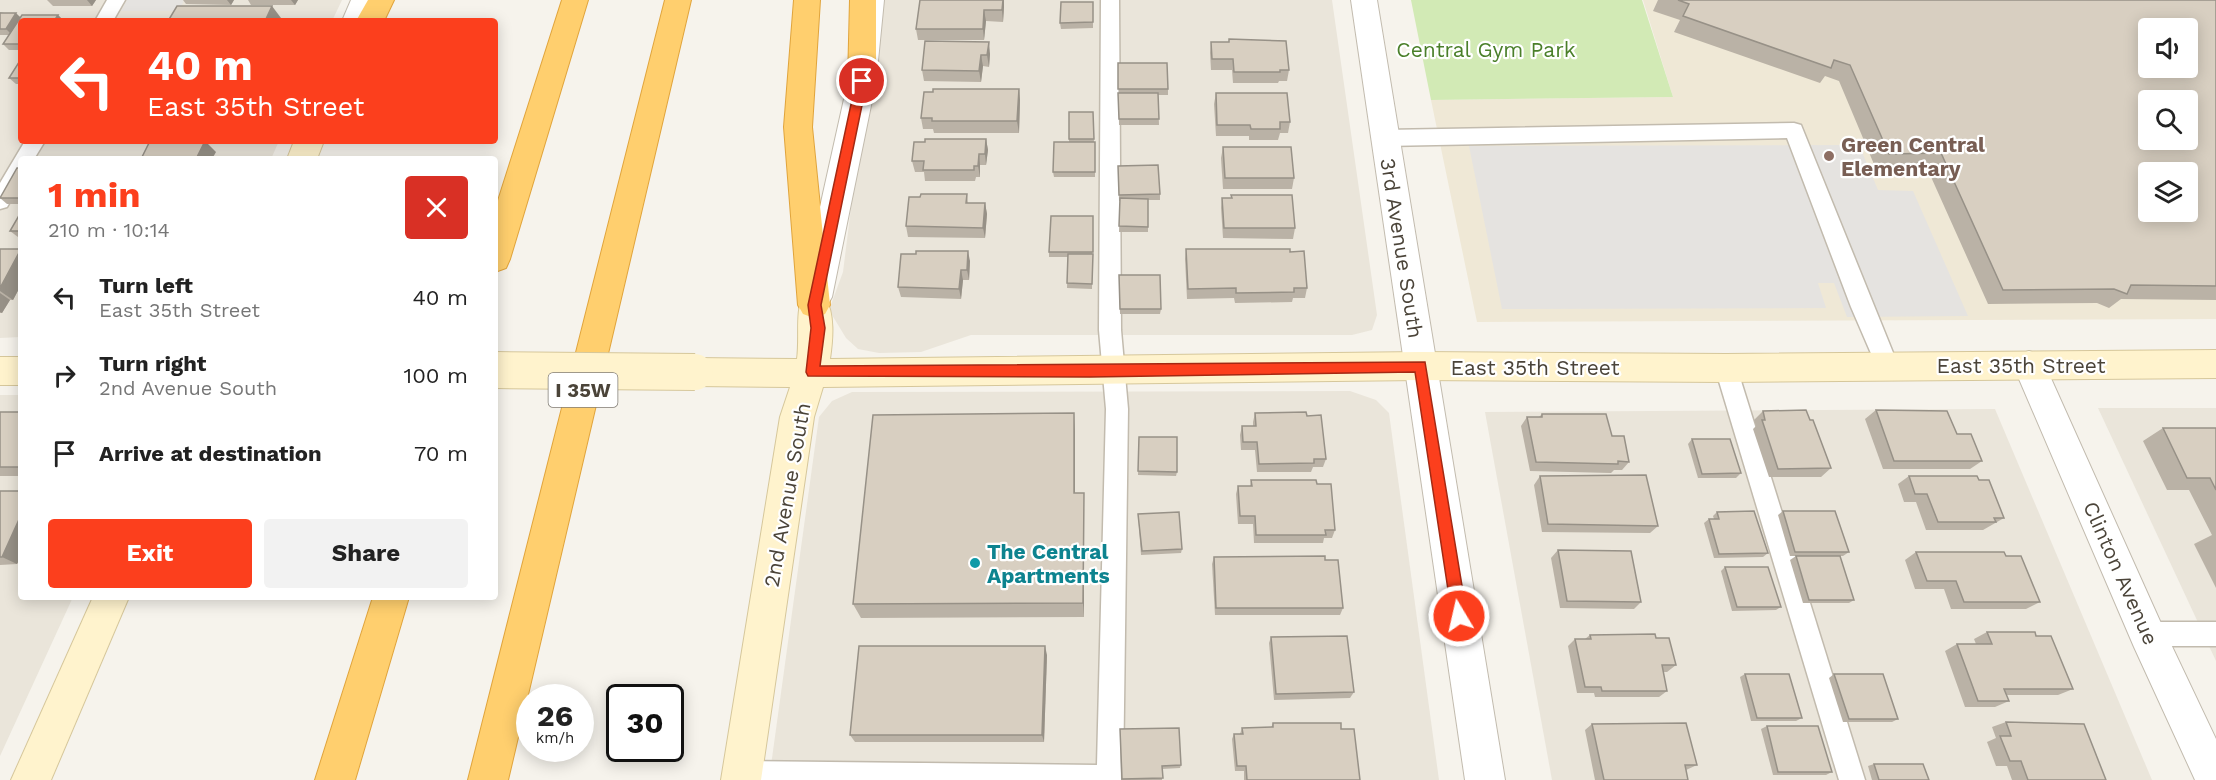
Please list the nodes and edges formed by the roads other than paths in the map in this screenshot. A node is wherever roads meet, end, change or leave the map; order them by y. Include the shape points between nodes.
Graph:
1 (116, 0) edge
2 (364, 0) edge
3 (381, 0) edge
4 (574, 0) edge
5 (678, 0) edge
6 (807, 0) edge
7 (863, 0) edge
8 (871, 0) edge
9 (1110, 0) edge
10 (1364, 0) edge
11 (106, 18) edge
12 (357, 18) edge
13 (372, 18) edge
14 (862, 81) junction
15 (1385, 138) junction
16 (18, 170) edge
17 (0, 201) edge
18 (498, 249) edge
19 (814, 305) junction
20 (2216, 364) edge
21 (1887, 365) junction
22 (2029, 365) junction
23 (1420, 366) junction
24 (1726, 368) junction
25 (498, 370) edge
26 (0, 371) edge
27 (18, 371) edge
28 (1113, 371) junction
29 (812, 372) junction
30 (110, 600) edge
31 (390, 600) edge
32 (2147, 634) junction
33 (2216, 634) edge
34 (742, 777) edge
35 (1110, 779) edge
36 (31, 780) edge
37 (335, 780) edge
38 (488, 780) edge
39 (1485, 780) edge
40 (1852, 780) edge
41 (2215, 780) edge

1 - 11 lane
2 - 12 street
3 - 13 highway
4 - 18 highway
5 - 38 highway, I 35W
6 - 19 highway via 798,127
7 - 14 highway
8 - 14 street, 2nd Avenue South
9 - 28 lane
10 - 15 street, 3rd Avenue South
14 - 19 street, 2nd Avenue South
15 - 21 lane via 1794,130
15 - 23 street, 3rd Avenue South
16 - 17 lane
19 - 29 street, 2nd Avenue South via 818,328
20 - 22 street, East 35th Street
21 - 22 street, East 35th Street
21 - 24 street, East 35th Street
22 - 32 street, Clinton Avenue
23 - 24 street, East 35th Street
23 - 28 street, East 35th Street
23 - 39 street, 3rd Avenue South
24 - 40 lane
25 - 29 street, East 35th Street, bridge
26 - 27 street
28 - 29 street, East 35th Street
28 - 35 lane via 1116,409
29 - 34 street, 2nd Avenue South via 797,417
30 - 36 street
31 - 37 highway
32 - 33 lane
32 - 41 street, Clinton Avenue
34 - 35 lane

